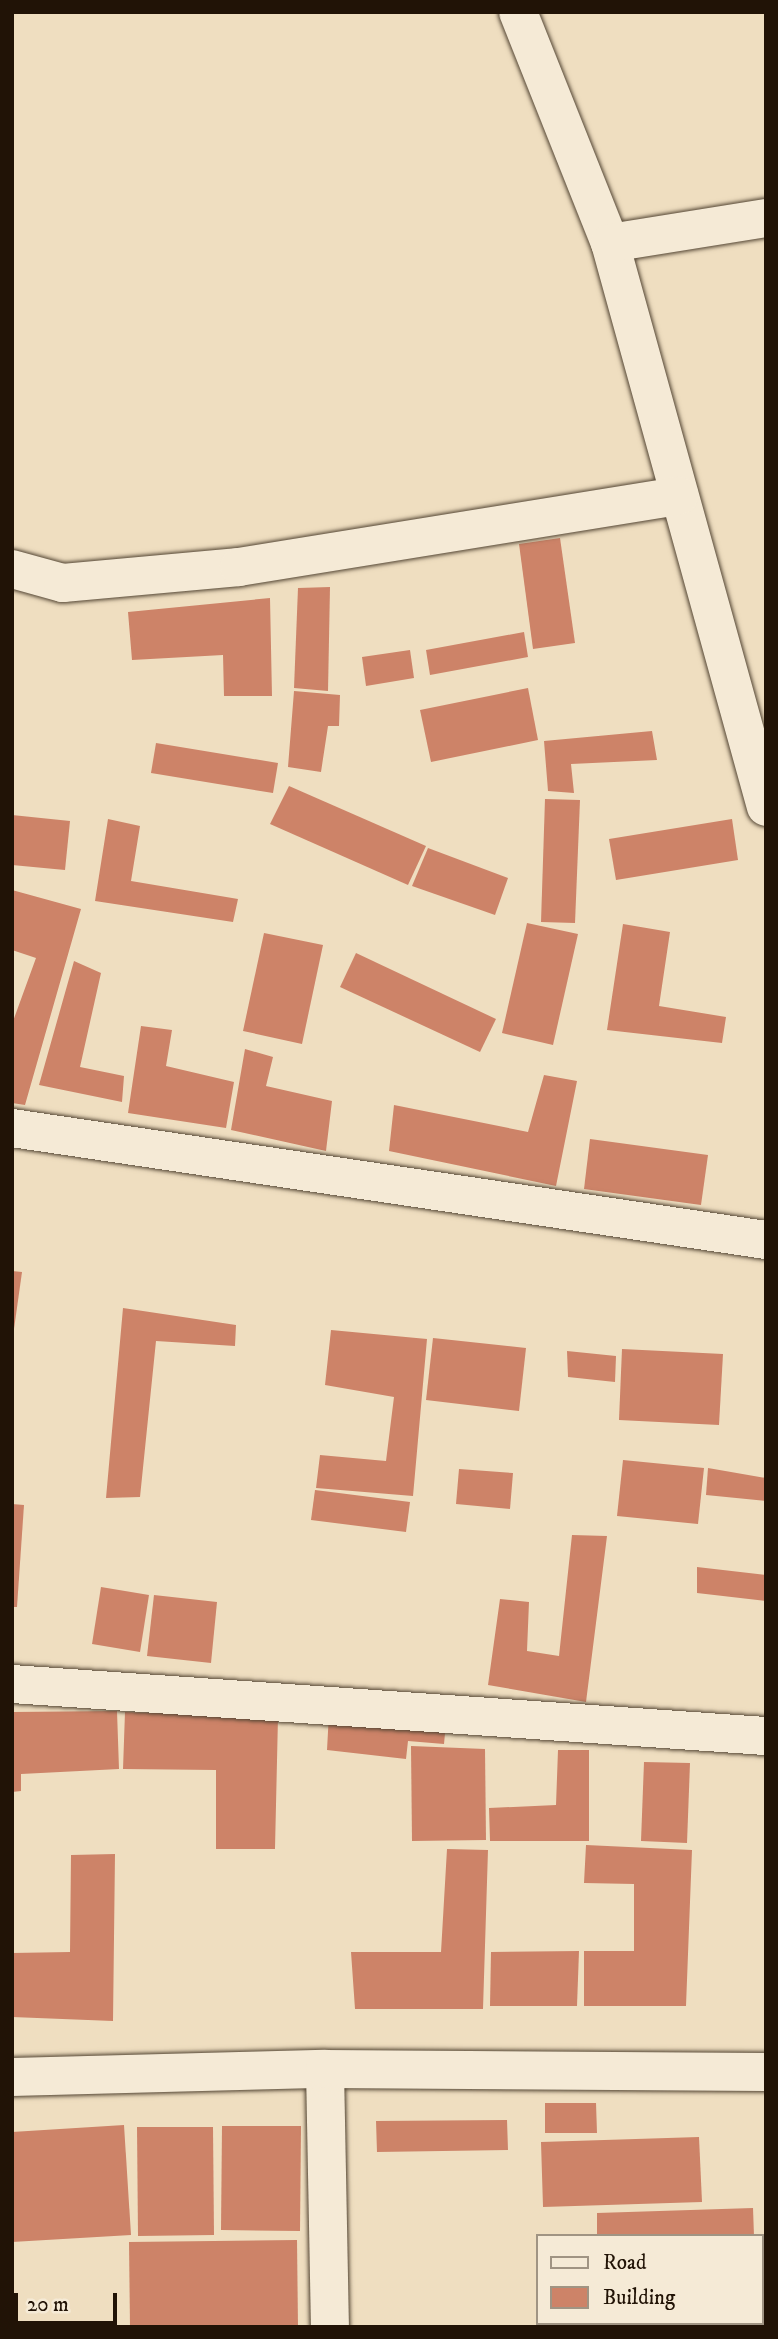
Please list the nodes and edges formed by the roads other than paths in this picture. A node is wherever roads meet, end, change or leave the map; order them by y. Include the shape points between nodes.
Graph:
1 (518, 12) edge
2 (766, 218) edge
3 (610, 243) junction
4 (680, 496) junction
5 (12, 569) edge
6 (766, 807) edge
7 (12, 1128) edge
8 (766, 1240) edge
9 (12, 1684) edge
10 (766, 1736) edge
11 (325, 2069) junction
12 (766, 2071) edge
13 (12, 2077) edge
14 (330, 2327) edge

1 - 3 street
2 - 3 street
3 - 4 street
4 - 5 street via 239,567 63,583
4 - 6 street
7 - 8 street
9 - 10 street
11 - 12 street
11 - 13 street
11 - 14 street

